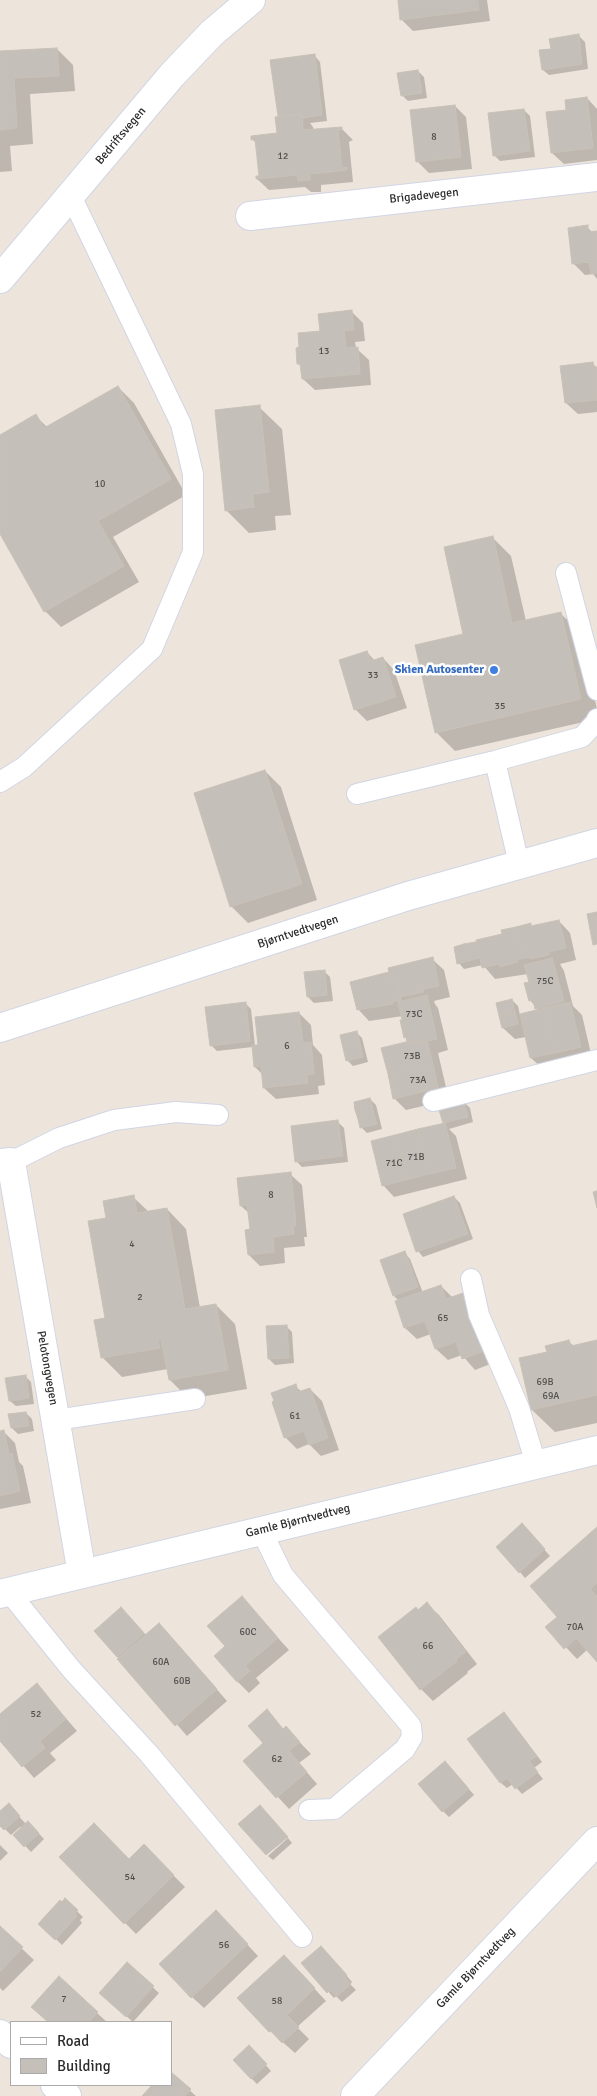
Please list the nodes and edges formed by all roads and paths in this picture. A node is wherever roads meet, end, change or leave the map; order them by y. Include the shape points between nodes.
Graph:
1 (251, 0) edge
2 (597, 177) edge
3 (72, 196) junction
4 (250, 216) dead end
5 (0, 279) edge
6 (566, 573) dead end
7 (597, 690) edge
8 (597, 719) edge
9 (495, 761) junction
10 (0, 782) edge
11 (357, 794) dead end
12 (597, 843) edge
13 (519, 864) junction
14 (0, 1028) edge
15 (597, 1060) edge
16 (433, 1101) dead end
17 (218, 1115) dead end
18 (5, 1163) edge
19 (471, 1279) dead end
20 (195, 1399) dead end
21 (56, 1420) junction
22 (597, 1450) edge
23 (536, 1464) junction
24 (261, 1530) junction
25 (82, 1574) junction
26 (4, 1593) edge
27 (310, 1810) dead end
28 (597, 1841) edge
29 (302, 1937) dead end
30 (0, 2034) edge
31 (10, 2043) edge
32 (56, 2086) edge
33 (67, 2096) edge
34 (355, 2096) edge

1 - 3 street, Bedriftsvegen via 212,33 172,75
2 - 4 street, Brigadevegen
3 - 5 street, Bedriftsvegen
3 - 10 lane via 180,424 193,474 193,552 152,649 24,767
6 - 7 lane
8 - 9 lane via 582,737
9 - 11 lane
9 - 13 lane
12 - 13 street, Bjørntvedtvegen
13 - 14 street, Bjørntvedtvegen via 408,896
15 - 16 lane
17 - 18 lane via 176,1112 114,1120 59,1138
18 - 21 street, Pelotongvegen
19 - 23 lane via 479,1314 519,1408
20 - 21 lane
21 - 25 street, Pelotongvegen
22 - 23 street, Gamle Bjørntvedtveg
23 - 24 street, Gamle Bjørntvedtveg
24 - 25 street, Gamle Bjørntvedtveg
24 - 27 lane via 282,1575 411,1726 412,1737 406,1749 334,1809
25 - 26 street, Gamle Bjørntvedtveg
26 - 29 lane via 149,1754
28 - 34 street, Gamle Bjørntvedtveg
30 - 31 street
32 - 33 street

